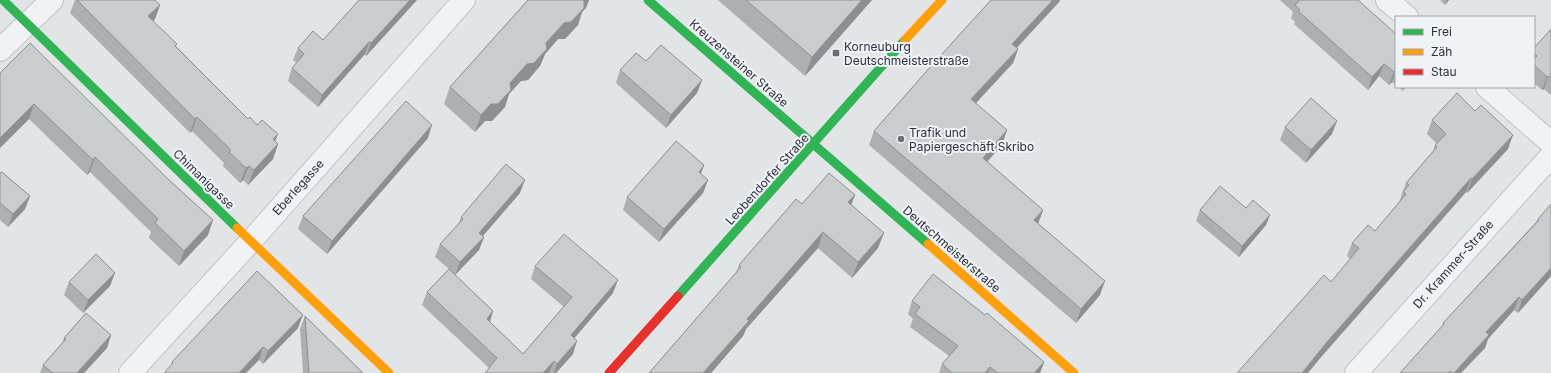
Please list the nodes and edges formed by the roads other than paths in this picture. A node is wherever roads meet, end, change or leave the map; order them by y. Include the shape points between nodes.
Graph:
1 (3, 0) edge
2 (52, 0) edge
3 (464, 0) edge
4 (648, 0) edge
5 (942, 0) edge
6 (1387, 0) edge
7 (1406, 16) edge
8 (27, 24) junction
9 (0, 50) edge
10 (1488, 88) edge
11 (1551, 143) edge
12 (814, 144) junction
13 (1551, 156) edge
14 (250, 241) junction
15 (130, 373) edge
16 (389, 373) edge
17 (609, 373) edge
18 (1074, 373) edge
19 (1356, 373) edge

1 - 8 street, Chimanigasse
2 - 8 street
3 - 14 street, Eberlegasse
4 - 12 street, Kreuzensteiner Straße
5 - 12 street, Leobendorfer Straße
6 - 7 street
8 - 9 street
8 - 14 street, Chimanigasse
10 - 11 street
12 - 17 street, Leobendorfer Straße
12 - 18 street, Deutschmeisterstraße
13 - 19 street, Dr. Krammer-Straße
14 - 15 street, Eberlegasse
14 - 16 street, Chimanigasse

